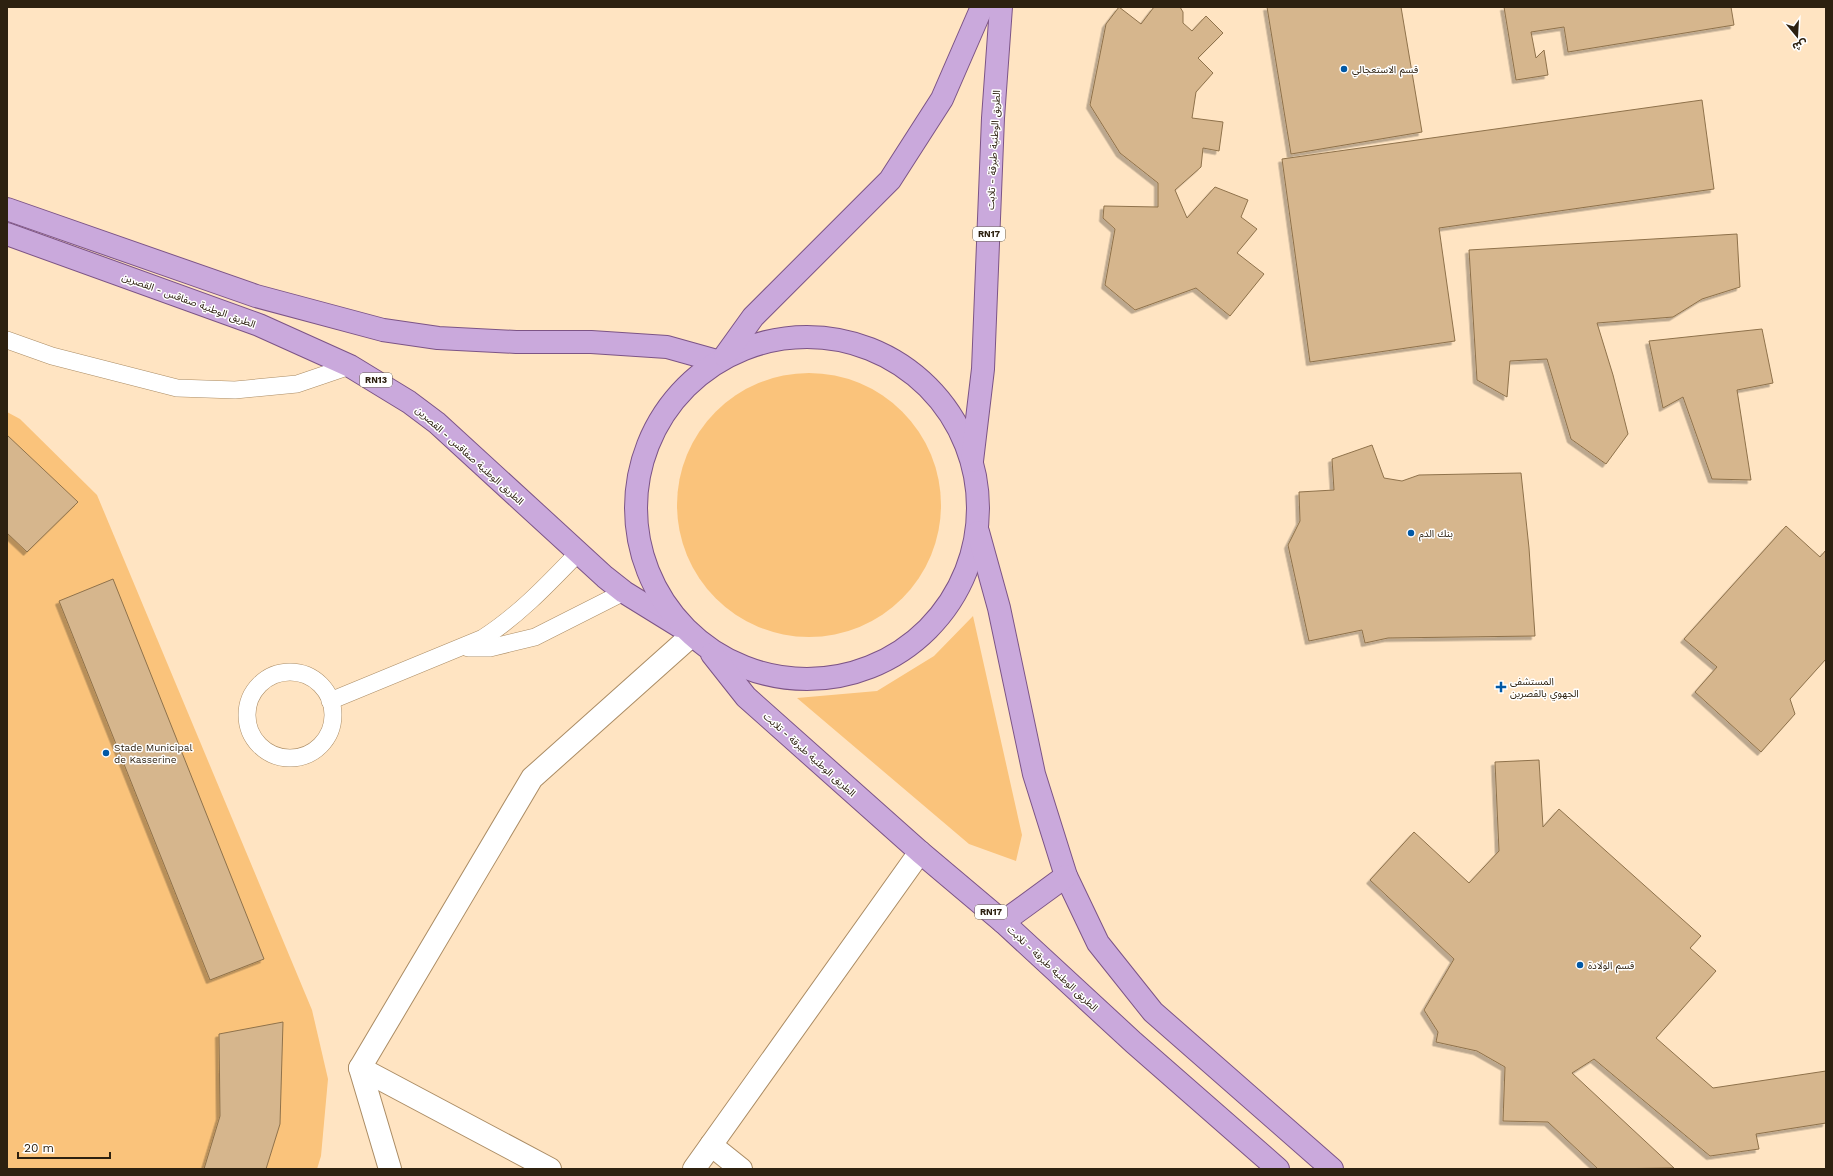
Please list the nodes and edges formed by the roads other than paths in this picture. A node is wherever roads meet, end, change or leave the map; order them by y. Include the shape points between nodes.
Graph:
1 (982, 7) edge
2 (1001, 7) edge
3 (7, 209) edge
4 (7, 234) edge
5 (7, 340) edge
6 (721, 359) junction
7 (350, 366) junction
8 (972, 460) junction
9 (978, 532) junction
10 (578, 553) junction
11 (624, 592) junction
12 (687, 633) junction
13 (462, 648) junction
14 (708, 650) junction
15 (330, 701) junction
16 (920, 852) junction
17 (1066, 876) junction
18 (1003, 922) junction
19 (360, 1068) junction
20 (711, 1145) junction
21 (390, 1169) edge
22 (550, 1169) edge
23 (694, 1169) edge
24 (741, 1169) edge
25 (1278, 1169) edge
26 (1332, 1169) edge

1 - 6 main road via 942,99 890,180 754,317
2 - 8 main road, الطريق الوطنية طبرقة - تلابت / RN17 via 993,118 983,369
3 - 6 main road via 256,296 383,330 438,338 591,342 667,347
4 - 7 main road, الطريق الوطنية صفاقس - القصرين / RN13 via 259,325
5 - 7 lane via 52,356 177,388 235,390 297,384
6 - 8 main road via 773,339 824,337 874,350 918,376 951,414
6 - 12 main road via 677,394 649,438 638,485 640,537 656,586
7 - 10 main road, الطريق الوطنية صفاقس - القصرين / RN13 via 409,402 437,424
8 - 9 main road via 979,496
9 - 14 main road via 960,587 924,633 876,665 812,679 761,674
9 - 17 main road via 999,608 1034,774
10 - 11 main road, الطريق الوطنية صفاقس - القصرين / RN13
10 - 13 lane via 522,610 483,638
11 - 12 main road, الطريق الوطنية صفاقس - القصرين / RN13
11 - 13 lane via 536,638 490,648
12 - 14 main road
12 - 19 street via 532,778
13 - 15 lane
14 - 16 main road, الطريق الوطنية طبرقة - تلابت / RN17 via 746,697
15 - 15 lane via 324,689 302,673 276,674 262,681 252,692 247,706 247,721 251,735 261,747 274,755 288,758 303,756 325,740 331,728 333,714
16 - 18 main road, الطريق الوطنية طبرقة - تلابت / RN17
16 - 20 street
17 - 18 main road
17 - 26 main road via 1098,943 1153,1012
18 - 25 main road, الطريق الوطنية طبرقة - تلابت / RN17 via 1133,1042
19 - 21 street
19 - 22 street
20 - 23 street
20 - 24 street

